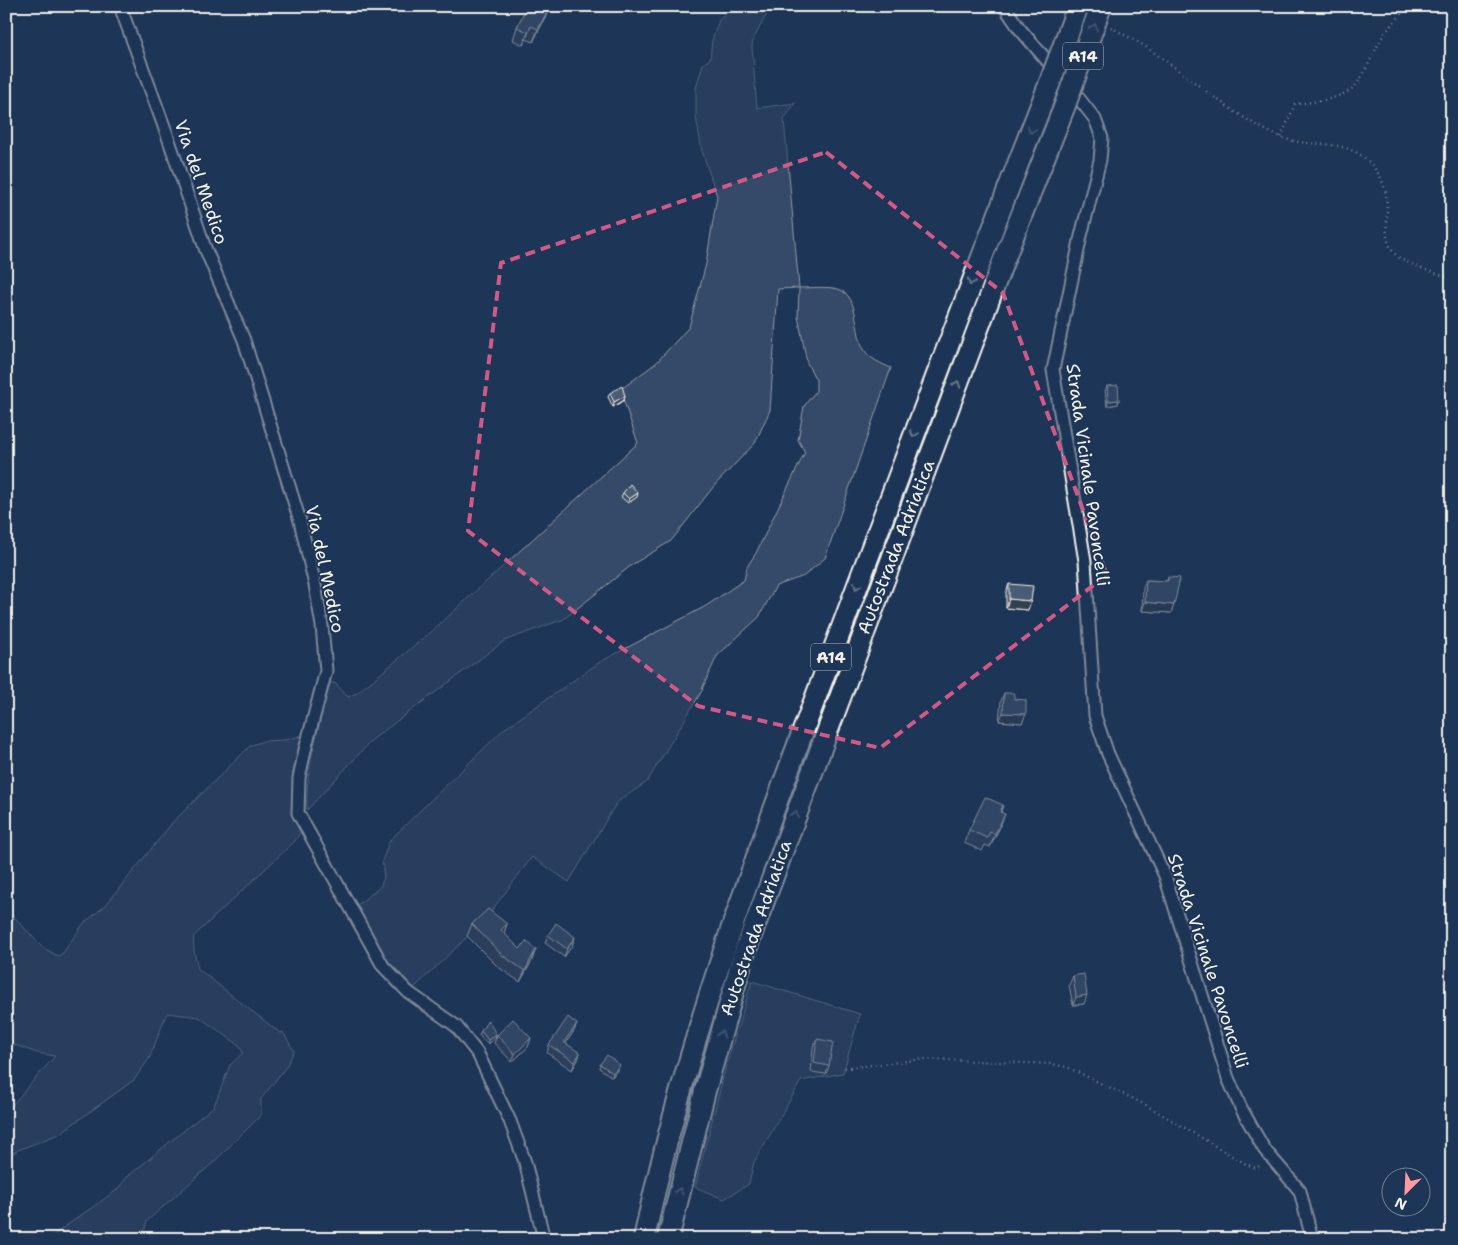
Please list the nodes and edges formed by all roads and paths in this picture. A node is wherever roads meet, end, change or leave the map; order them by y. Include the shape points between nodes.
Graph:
1 (120, 6) edge
2 (1004, 6) edge
3 (1078, 6) edge
4 (1407, 6) edge
5 (1103, 13) edge
6 (1281, 137) junction
7 (1452, 279) edge
8 (845, 1068) dead end
9 (1269, 1154) junction
10 (544, 1239) edge
11 (644, 1239) edge
12 (668, 1239) edge
13 (1312, 1239) edge

1 - 10 street, Via del Medico via 205,248 244,340 300,521 315,585 326,671 303,759 298,813 383,966 408,992 456,1026 478,1054 510,1121 525,1162
2 - 9 street, Strada Vicinale Pavoncelli via 1091,114 1102,138 1100,160 1053,370 1086,561 1095,716 1108,754 1165,876 1222,1064 1249,1125
3 -> 11 highway, Autostrada Adriatica / A14, bridge via 979,260 774,808 684,1081
4 - 6 path via 1400,19 1384,34 1355,86 1343,94 1295,104
5 - 6 path via 1111,26 1151,50 1244,116
12 -> 5 highway, Autostrada Adriatica / A14, bridge via 704,1090 743,957 1003,262
6 - 7 path via 1298,142 1338,145 1362,156 1376,171 1388,194 1387,236 1394,253
8 - 9 path via 925,1059 1067,1067 1144,1104 1256,1168
9 - 13 street, Strada Vicinale Pavoncelli via 1300,1191

